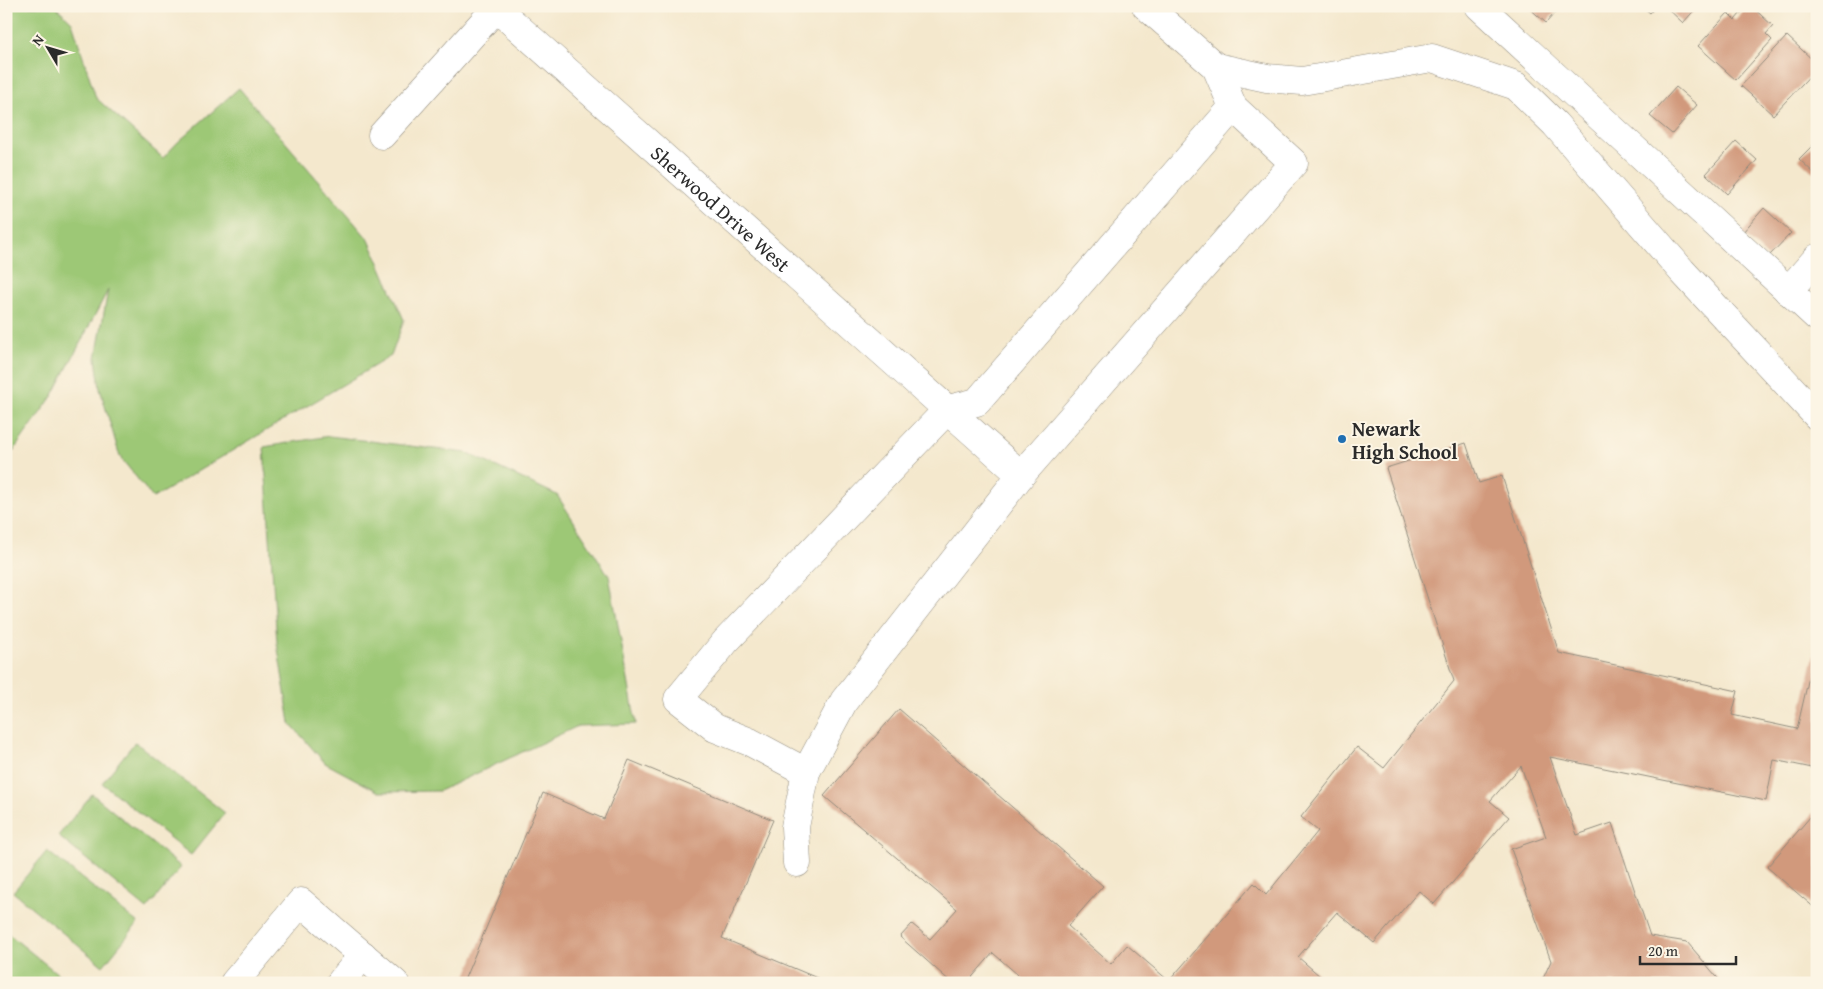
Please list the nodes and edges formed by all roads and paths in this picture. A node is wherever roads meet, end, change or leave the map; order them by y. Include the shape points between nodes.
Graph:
1 (1146, 6) edge
2 (1479, 6) edge
3 (496, 7) edge
4 (1216, 67) junction
5 (1233, 107) junction
6 (382, 134) dead end
7 (1817, 258) edge
8 (1788, 291) junction
9 (1817, 317) edge
10 (948, 409) junction
11 (1817, 416) edge
12 (1021, 476) junction
13 (806, 772) junction
14 (797, 862) dead end
15 (363, 955) junction
16 (234, 983) edge
17 (340, 983) edge
18 (395, 983) edge

1 - 4 street
2 - 8 street
3 - 6 street
3 - 10 street, Sherwood Drive West
4 - 5 street
4 - 11 street via 1267,78 1302,81 1432,58 1516,86 1555,124 1682,270
5 - 10 street via 977,402
5 - 12 street via 1294,162
7 - 8 street
8 - 9 street
10 - 12 street, Sherwood Drive West
10 - 13 street via 726,641 678,699 715,728 750,742
12 - 13 street via 844,701
13 - 14 street via 795,828
15 - 16 street via 301,902
15 - 17 street
15 - 18 street

